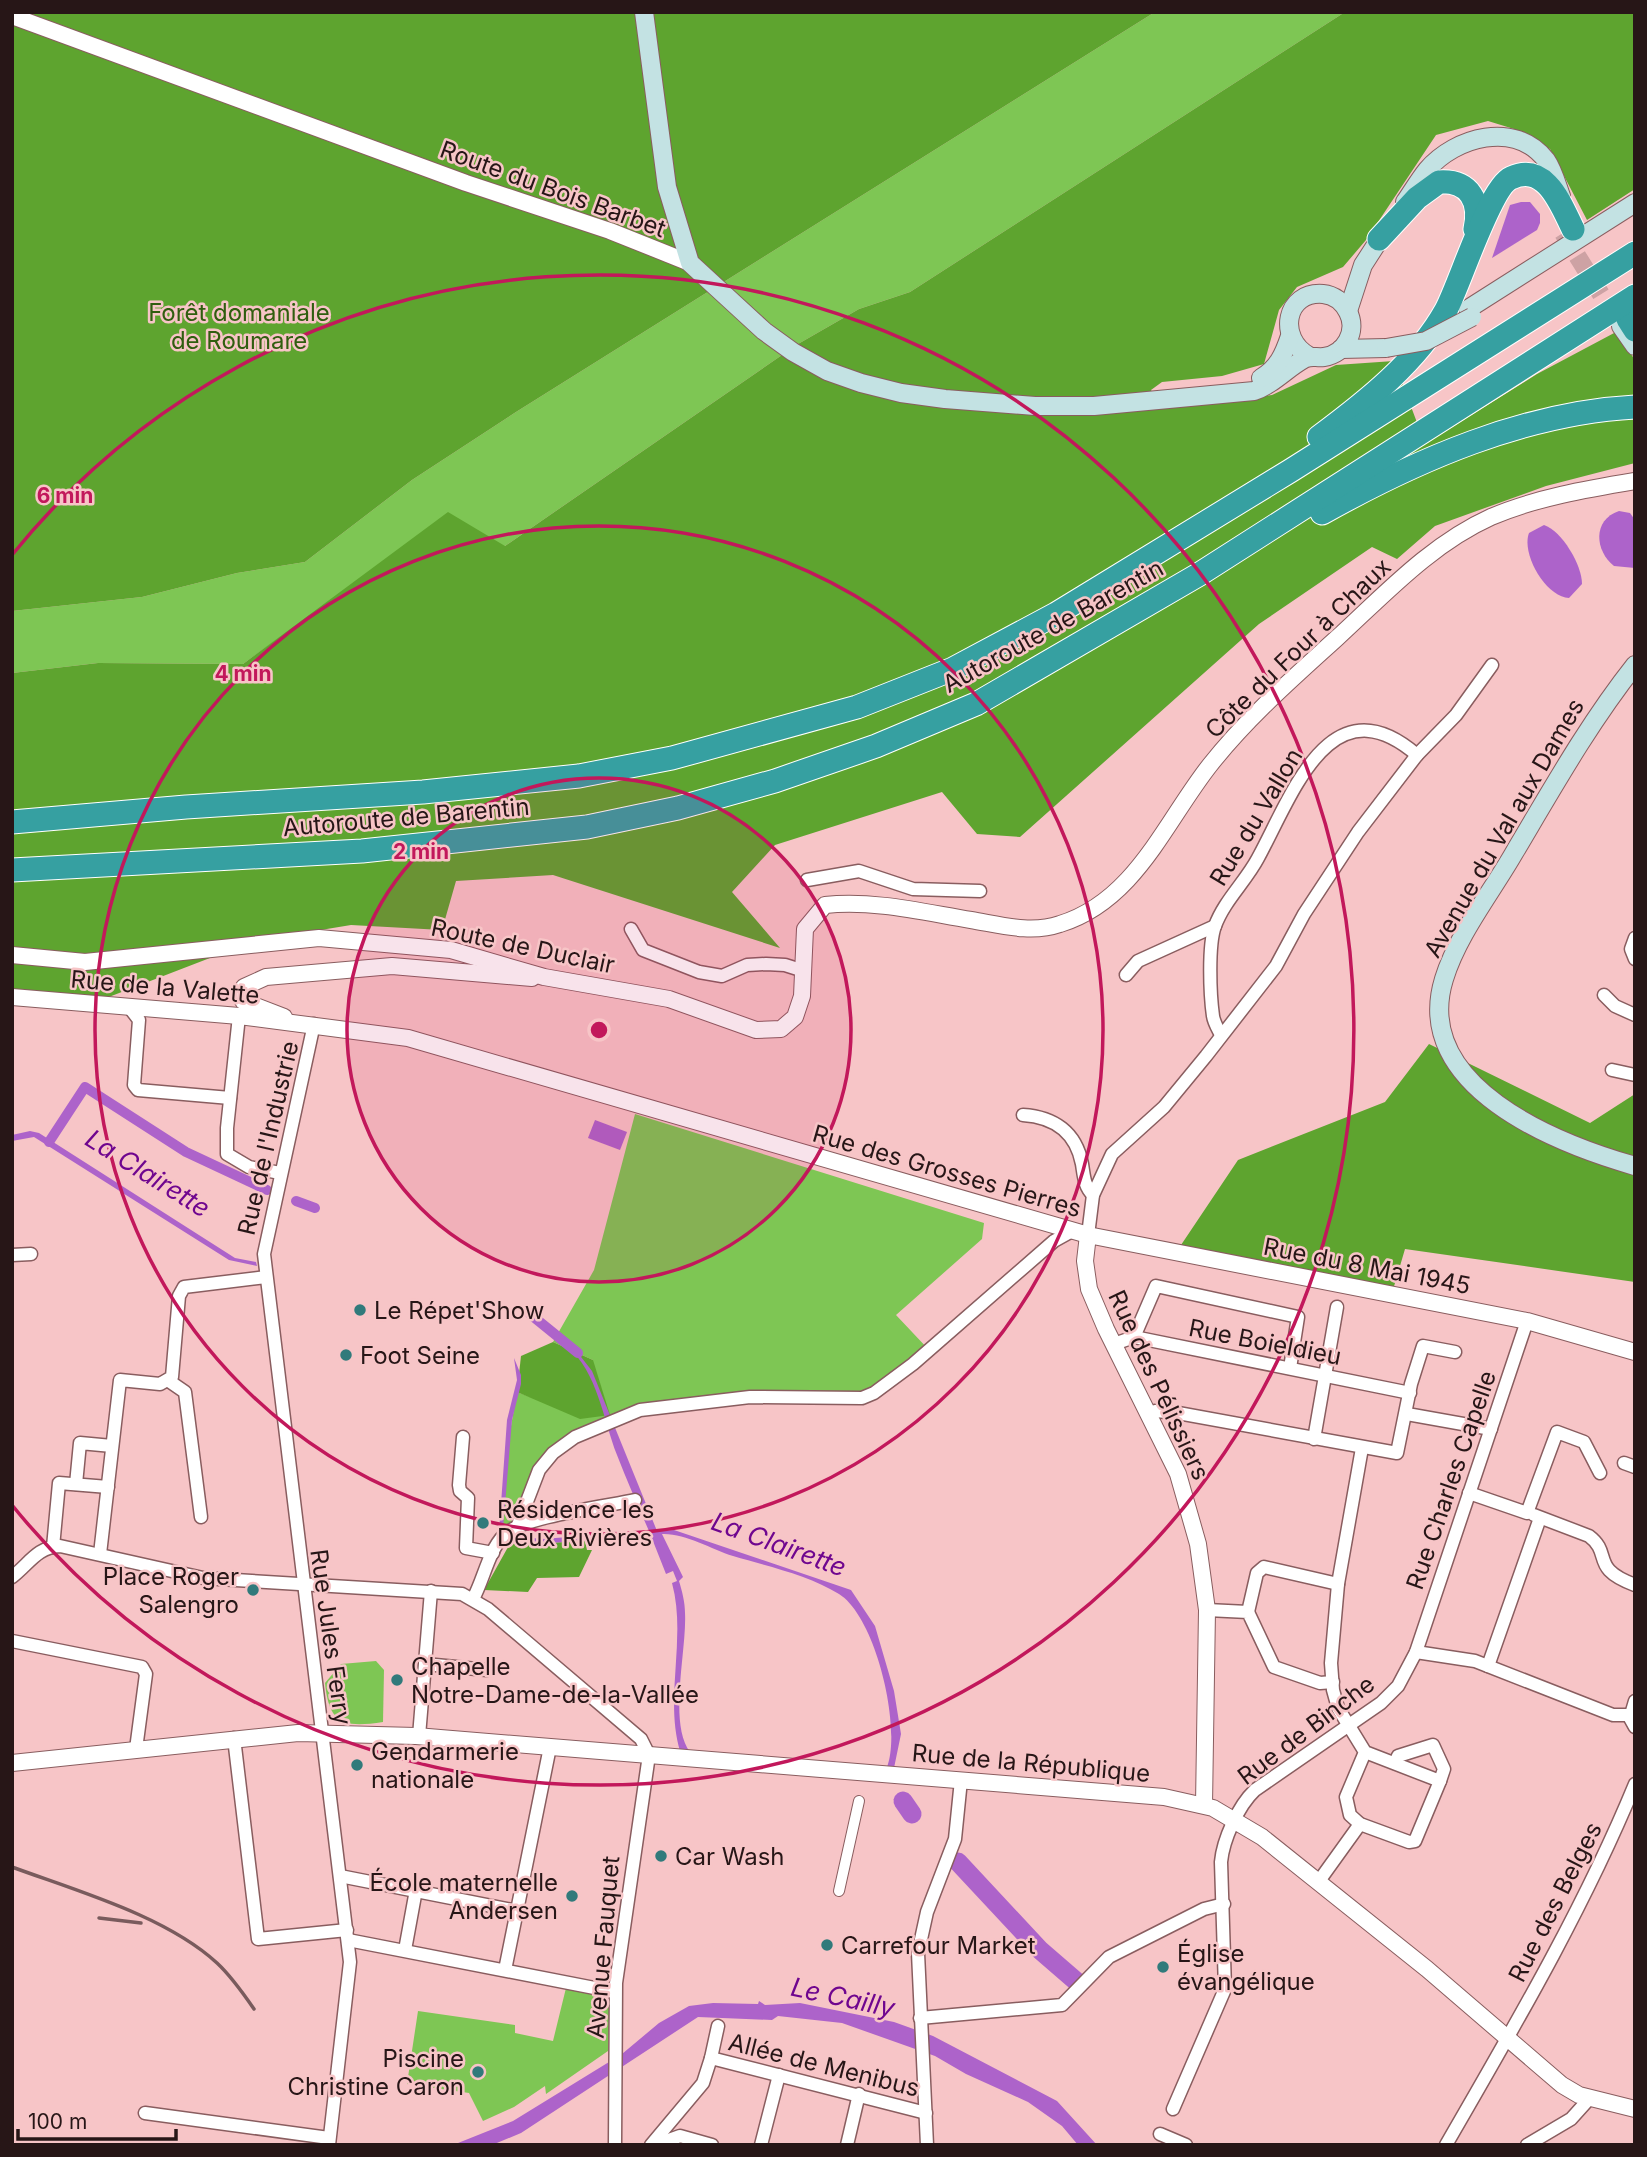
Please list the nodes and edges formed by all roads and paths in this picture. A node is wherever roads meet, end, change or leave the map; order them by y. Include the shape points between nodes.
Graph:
1 (644, 12) edge
2 (12, 16) edge
3 (1474, 139) junction
4 (1542, 179) junction
5 (1635, 203) edge
6 (1635, 213) edge
7 (1567, 230) joint
8 (1379, 239) junction
9 (1635, 253) edge
10 (1469, 259) junction
11 (690, 263) junction
12 (1363, 265) junction
13 (1325, 294) junction
14 (1635, 296) edge
15 (1470, 313) junction
16 (1350, 318) junction
17 (1630, 325) tunnel mouth
18 (1290, 336) junction
19 (1385, 344) junction
20 (1635, 346) edge
21 (1341, 349) junction
22 (1309, 356) junction
23 (1228, 392) junction
24 (1628, 405) edge
25 (1635, 481) edge
26 (1255, 493) junction
27 (1198, 575) junction
28 (1492, 665) dead end
29 (1635, 665) edge
30 (1417, 755) junction
31 (12, 822) edge
32 (12, 870) edge
33 (807, 880) dead end
34 (913, 889) junction
35 (980, 891) dead end
36 (908, 909) junction
37 (1215, 926) junction
38 (631, 929) dead end
39 (1635, 938) edge
40 (12, 955) edge
41 (1635, 959) edge
42 (804, 969) junction
43 (1126, 975) dead end
44 (544, 976) junction
45 (1604, 995) dead end
46 (12, 998) edge
47 (129, 1007) junction
48 (1635, 1015) edge
49 (239, 1016) junction
50 (292, 1021) junction
51 (314, 1024) junction
52 (1221, 1035) junction
53 (1612, 1070) dead end
54 (1635, 1075) edge
55 (230, 1098) junction
56 (1023, 1115) dead end
57 (1635, 1166) edge
58 (280, 1173) junction
59 (1093, 1195) junction
60 (1072, 1231) junction
61 (1088, 1235) junction
62 (31, 1254) dead end
63 (12, 1255) edge
64 (265, 1261) joint
65 (266, 1277) junction
66 (1337, 1307) dead end
67 (1527, 1321) junction
68 (1134, 1337) junction
69 (1114, 1344) junction
70 (1455, 1352) dead end
71 (1635, 1352) edge
72 (1290, 1368) junction
73 (1325, 1374) junction
74 (169, 1381) junction
75 (1410, 1393) junction
76 (1149, 1414) junction
77 (1407, 1414) junction
78 (1491, 1429) junction
79 (463, 1437) dead end
80 (1314, 1439) junction
81 (112, 1446) junction
82 (1362, 1448) junction
83 (1600, 1473) dead end
84 (76, 1484) junction
85 (108, 1487) junction
86 (1469, 1493) junction
87 (635, 1500) dead end
88 (1527, 1513) junction
89 (201, 1517) dead end
90 (1540, 1518) junction
91 (519, 1525) junction
92 (53, 1546) junction
93 (493, 1553) junction
94 (100, 1554) junction
95 (12, 1577) edge
96 (1338, 1584) junction
97 (303, 1586) junction
98 (1635, 1586) edge
99 (431, 1591) junction
100 (473, 1599) junction
101 (1207, 1610) junction
102 (1248, 1612) junction
103 (12, 1641) edge
104 (1416, 1653) junction
105 (425, 1664) junction
106 (1488, 1666) junction
107 (487, 1670) dead end
108 (1333, 1682) junction
109 (1635, 1701) edge
110 (1632, 1721) edge
111 (1349, 1725) junction
112 (323, 1731) junction
113 (419, 1736) junction
114 (234, 1738) junction
115 (550, 1747) junction
116 (136, 1749) junction
117 (1365, 1752) junction
118 (649, 1755) junction
119 (12, 1763) edge
120 (1395, 1763) junction
121 (961, 1780) junction
122 (1440, 1781) junction
123 (1635, 1784) edge
124 (859, 1801) dead end
125 (1208, 1806) junction
126 (1237, 1819) junction
127 (1360, 1824) junction
128 (340, 1877) junction
129 (1319, 1881) junction
130 (416, 1891) junction
131 (839, 1891) dead end
132 (1224, 1904) junction
133 (517, 1911) junction
134 (347, 1935) junction
135 (405, 1950) junction
136 (505, 1970) junction
137 (615, 1992) junction
138 (920, 2024) junction
139 (718, 2026) dead end
140 (1508, 2036) junction
141 (710, 2058) junction
142 (779, 2075) junction
143 (859, 2094) junction
144 (1590, 2099) junction
145 (1173, 2109) dead end
146 (1635, 2109) edge
147 (145, 2113) dead end
148 (926, 2113) junction
149 (1160, 2134) dead end
150 (329, 2141) edge
151 (615, 2145) edge
152 (653, 2145) edge
153 (712, 2145) edge
154 (761, 2145) edge
155 (847, 2145) edge
156 (927, 2145) edge
157 (1186, 2145) edge
158 (1446, 2145) edge
159 (1527, 2145) edge

1 - 11 main road via 667,187
2 - 11 street, Route du Bois Barbet
3 - 4 main road via 1516,151
3 - 7 main road via 1503,137 1535,149 1547,161
3 - 8 main road via 1427,170
4 - 7 highway via 1550,185
4 - 10 highway via 1521,176 1504,183
5 - 15 main road
6 - 15 main road
8 - 10 highway via 1431,187 1450,181 1462,184 1477,203
8 - 12 main road
9 - 26 highway, Autoroute de Barentin
10 - 26 highway via 1446,309 1406,362
11 - 23 main road via 793,352 827,371 887,390 1035,406 1094,406
12 - 13 main road
12 - 16 main road
13 - 16 main road via 1334,297
13 - 18 main road via 1314,294 1295,305 1290,314
14 - 27 highway, Autoroute de Barentin
15 - 19 main road
16 - 19 main road via 1373,340
16 - 21 main road
17 - 20 main road
18 - 22 main road
18 - 23 main road via 1276,367
19 - 21 main road
21 - 22 main road via 1326,357
22 - 23 main road via 1269,386
24 - 27 highway via 1542,422 1428,460
25 - 36 street, Côte du Four à Chaux via 1491,517 1423,559 1245,724 1210,765 1139,866 1112,895 1082,916 1058,925 1023,929
26 - 31 highway, Autoroute de Barentin via 1056,614 953,669 857,707 767,734 579,776
27 - 32 highway, Autoroute de Barentin via 976,704 876,746 678,808 587,827 362,851
28 - 30 street, Rue des Grosses Pierres via 1457,715
29 - 57 main road, Avenue du Val aux Dames via 1576,749 1464,937 1444,981 1440,1009 1448,1050 1484,1093 1563,1142
30 - 37 street, Rue du Vallon via 1396,737 1371,730 1350,732 1329,742 1311,762 1249,876
30 - 52 street, Rue des Grosses Pierres via 1358,832 1276,966
33 - 34 street via 859,871
34 - 35 street
34 - 36 street
36 - 42 street, Côte du Four à Chaux via 858,902 825,905 806,929
37 - 43 street via 1138,961
37 - 52 street, Rue du Vallon via 1213,1018
38 - 42 street via 643,950 699,972 722,976 747,965 766,964
39 - 41 street via 1631,948
40 - 44 street, Route de Duclair via 85,962 319,939 451,950
42 - 44 street, Route de Duclair via 795,1017 781,1029 756,1030 670,999
44 - 50 street via 522,980 392,966 266,977 240,993 243,1001
45 - 48 street
46 - 47 street, Rue de la Valette
47 - 49 street, Rue de la Valette
47 - 55 street via 139,1020 134,1085 138,1090
49 - 50 street, Rue de la Valette
49 - 55 street
50 - 51 street, Rue de la Valette
51 - 58 street, Rue de l'Industrie
51 - 60 street, Rue des Grosses Pierres via 408,1038 478,1056
52 - 59 street, Rue des Grosses Pierres via 1164,1107 1112,1154
53 - 54 street
55 - 58 street via 227,1154 248,1167
56 - 59 street via 1046,1117 1068,1132
58 - 64 street, Rue de l'Industrie via 264,1243
59 - 61 street, Rue des Grosses Pierres
60 - 61 street, Rue des Grosses Pierres
60 - 91 street via 1054,1241 913,1364 862,1398 750,1397 640,1410 575,1437 539,1469
61 - 67 street, Rue du 8 Mai 1945
61 - 69 street, Rue des Pélissiers via 1089,1289
62 - 63 street
64 - 65 street, Rue Jules Ferry
65 - 74 street via 181,1290 174,1370
65 - 97 street, Rue Jules Ferry
66 - 73 street
67 - 71 street, Rue du 8 Mai 1945
67 - 78 street, Rue Charles Capelle
68 - 69 street
68 - 72 street, Rue Boieldieu
68 - 72 street via 1156,1286 1298,1317
69 - 76 street, Rue des Pélissiers
70 - 75 street via 1423,1346
72 - 73 street, Rue Boieldieu
73 - 75 street, Rue Boieldieu
73 - 80 street
74 - 81 street via 120,1380
74 - 89 street via 185,1392
75 - 77 street
76 - 80 street via 1178,1413
76 - 101 street, Rue des Pélissiers via 1185,1494
77 - 78 street
77 - 82 street via 1397,1453
78 - 86 street, Rue Charles Capelle
79 - 93 street via 459,1485 468,1498 466,1548
80 - 82 street
81 - 84 street via 80,1443
81 - 85 street
82 - 96 street
83 - 88 street via 1584,1442 1557,1432
84 - 85 street
84 - 92 street via 59,1483
85 - 94 street
86 - 88 street
86 - 104 street, Rue Charles Capelle
87 - 91 street
88 - 90 street
90 - 98 street via 1589,1536 1606,1570
90 - 106 street
91 - 93 street via 503,1535
92 - 94 street
92 - 95 street via 38,1552
93 - 100 street
94 - 97 street via 203,1578
96 - 102 street via 1264,1567 1257,1573
96 - 108 street
97 - 99 street
97 - 112 street, Rue Jules Ferry
99 - 100 street
99 - 105 street
100 - 118 street via 641,1739
101 - 102 street
101 - 125 street, Rue des Pélissiers
102 - 108 street via 1274,1667 1320,1683
103 - 116 street via 142,1667 146,1674
104 - 106 street
104 - 111 street, Rue de Binche via 1398,1686
105 - 107 street
105 - 113 street
106 - 110 street
108 - 111 street via 1338,1708
109 - 110 street
111 - 117 street
111 - 126 street, Rue de Binche via 1258,1787
112 - 113 street, Rue de la République
112 - 114 street, Rue de la République
112 - 128 street, Rue Jules Ferry
113 - 115 street, Rue de la République
114 - 116 street, Rue de la République
114 - 134 street via 258,1939
115 - 118 street, Rue de la République
115 - 133 street
116 - 119 street, Rue de la République
117 - 120 street
117 - 127 street via 1346,1797 1350,1815
118 - 121 street, Rue de la République
118 - 137 street, Avenue Fauquet
120 - 122 street
120 - 122 street via 1398,1756 1433,1745 1444,1769
121 - 125 street, Rue de la République via 1124,1792
121 - 138 street via 955,1839 920,1944
122 - 127 street via 1415,1841
123 - 140 street, Rue des Belges via 1593,1881
124 - 131 street
125 - 126 street, Rue de la République
126 - 129 street, Rue de la République
126 - 132 street, Rue de Binche via 1222,1853
127 - 129 street
128 - 130 street
128 - 134 street, Rue Jules Ferry
129 - 140 street, Rue de la République
130 - 133 street
130 - 135 street
132 - 138 street via 1204,1909 1109,1958 1062,2005
132 - 145 street, Rue de Binche via 1225,1989
133 - 136 street
134 - 135 street
134 - 150 street, Rue Jules Ferry via 348,1986
135 - 136 street
136 - 137 street
137 - 151 street, Avenue Fauquet
138 - 148 street
139 - 141 street, Allée de Menibus
140 - 144 street, Rue de la République via 1562,2085
140 - 158 street, Rue des Belges
141 - 142 street, Allée de Menibus
141 - 152 street, Allée de Menibus via 703,2083
142 - 143 street, Allée de Menibus
142 - 154 street
143 - 148 street, Allée de Menibus
143 - 155 street
144 - 146 street, Rue de la République
144 - 159 street via 1571,2119
147 - 150 street
148 - 156 street
149 - 157 street
152 - 153 street via 680,2136

